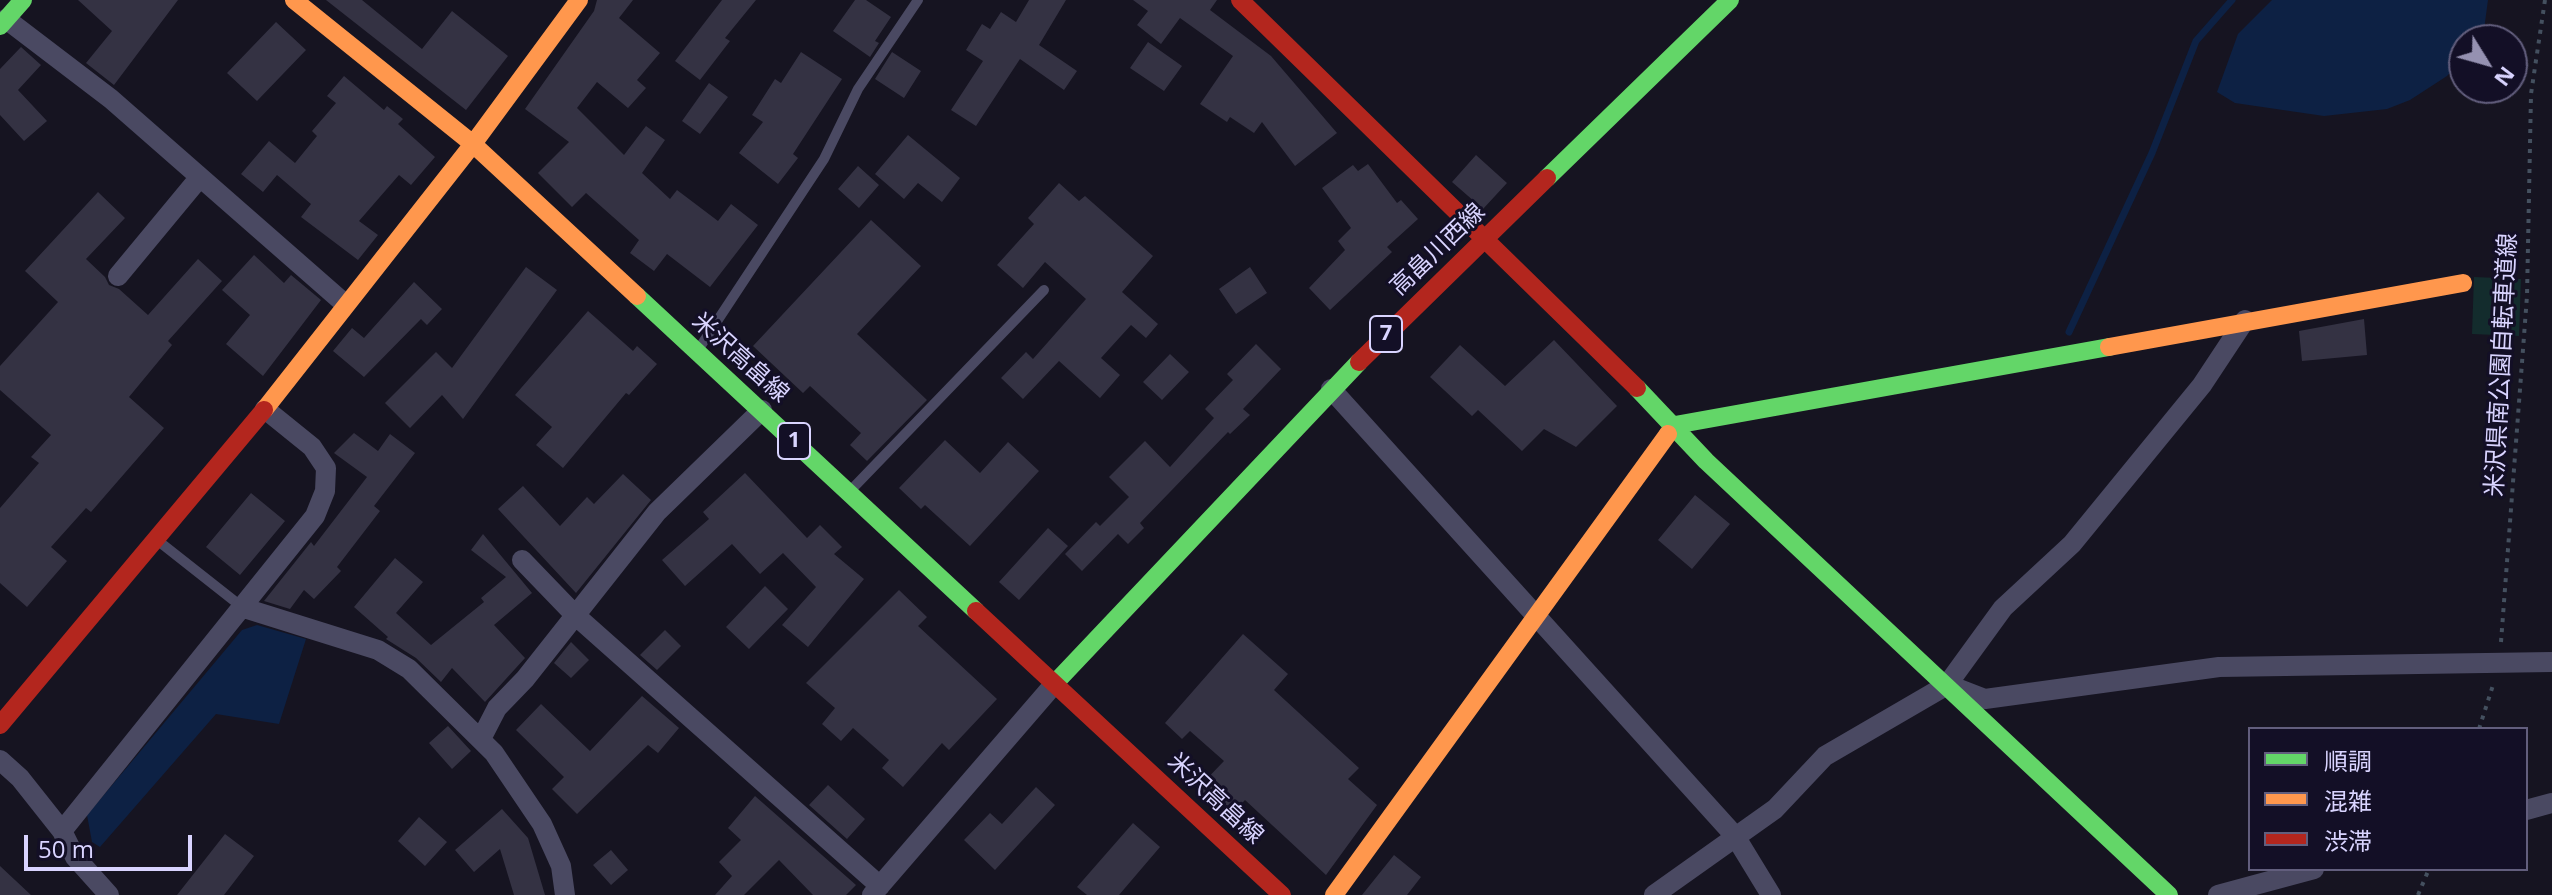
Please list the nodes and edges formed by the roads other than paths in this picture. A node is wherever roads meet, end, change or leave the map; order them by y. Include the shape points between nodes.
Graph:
1 (23, 0) edge
2 (294, 0) edge
3 (579, 0) edge
4 (918, 0) edge
5 (1240, 0) edge
6 (1730, 0) edge
7 (3, 22) edge
8 (473, 144) junction
9 (200, 177) junction
10 (1482, 239) junction
11 (118, 276) dead end
12 (2463, 283) dead end
13 (1044, 290) dead end
14 (345, 304) junction
15 (2245, 320) junction
16 (697, 352) junction
17 (1331, 389) junction
18 (265, 409) junction
19 (762, 410) junction
20 (1675, 425) junction
21 (847, 494) junction
22 (157, 540) junction
23 (522, 560) dead end
24 (244, 608) junction
25 (575, 615) junction
26 (1535, 616) junction
27 (2552, 662) edge
28 (1056, 682) junction
29 (1947, 685) junction
30 (0, 725) edge
31 (481, 739) junction
32 (0, 760) edge
33 (2552, 803) edge
34 (2528, 809) edge
35 (62, 831) junction
36 (1735, 836) junction
37 (2307, 871) edge
38 (876, 890) edge
39 (109, 895) edge
40 (565, 895) edge
41 (1282, 895) edge
42 (1334, 895) edge
43 (1654, 895) edge
44 (1771, 895) edge
45 (2169, 895) edge
46 (2218, 895) edge

1 - 7 main road
2 - 8 main road, 米沢高畠線 / 1
3 - 8 main road
4 - 16 lane via 858,89 824,159
5 - 10 main road
6 - 10 main road, 高畠川西線 / 7
7 - 9 street via 111,99
8 - 14 main road
8 - 16 main road, 米沢高畠線 / 1
9 - 11 street
9 - 14 street
10 - 17 main road, 高畠川西線 / 7
10 - 20 main road
12 - 15 main road
13 - 21 lane
14 - 18 main road
15 - 20 main road
15 - 29 street via 2202,385 2072,544 2003,608
16 - 19 main road, 米沢高畠線 / 1
17 - 26 street
17 - 28 main road, 高畠川西線 / 7
18 - 22 main road
18 - 24 street via 312,447 326,468 325,491 315,516
19 - 21 main road, 米沢高畠線 / 1
19 - 25 street via 657,512
20 - 26 main road
20 - 29 main road via 1706,461
21 - 28 main road, 米沢高畠線 / 1
22 - 24 lane
22 - 30 main road
23 - 25 street
24 - 31 street via 378,650 409,669
24 - 35 street
25 - 31 street via 497,708
25 - 38 street
26 - 36 street
26 - 42 main road
27 - 29 street via 2219,667 1985,699
28 - 38 street
28 - 41 main road, 米沢高畠線 / 1
29 - 36 street via 1825,756 1775,809
29 - 45 main road
31 - 40 street via 542,824 561,866
32 - 35 street
33 - 34 street
35 - 39 street via 75,857
36 - 43 street
36 - 44 street
37 - 46 street

